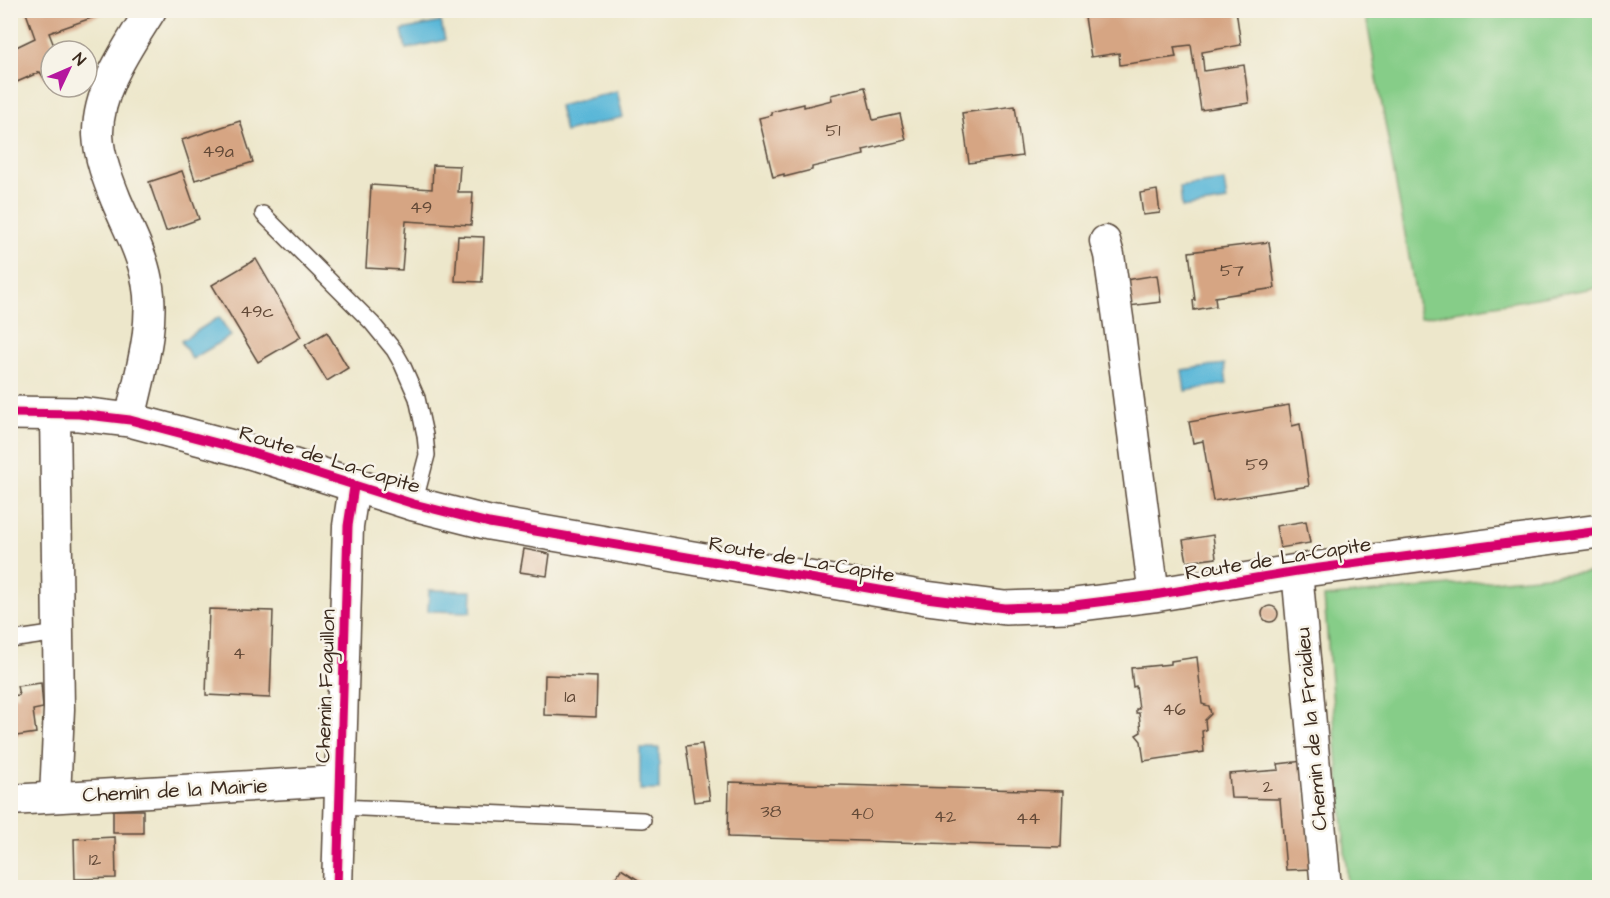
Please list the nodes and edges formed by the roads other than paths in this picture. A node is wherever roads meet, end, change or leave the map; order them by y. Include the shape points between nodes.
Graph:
1 (151, 10) edge
2 (263, 214) dead end
3 (1105, 241) dead end
4 (10, 413) edge
5 (55, 413) junction
6 (130, 420) junction
7 (354, 487) junction
8 (414, 504) junction
9 (1599, 531) edge
10 (1297, 571) junction
11 (1154, 595) junction
12 (58, 633) junction
13 (10, 640) edge
14 (339, 794) junction
15 (55, 797) junction
16 (10, 800) edge
17 (643, 820) dead end
18 (337, 888) edge
19 (1326, 888) edge

1 - 6 street via 108,88 98,135 101,156 139,254 149,296 147,334
2 - 8 lane via 372,323 402,364 417,398 426,435 427,455
3 - 11 street
4 - 5 street, Route de La-Capite
5 - 6 street, Route de La-Capite
5 - 12 street
6 - 7 street, Route de La-Capite via 247,451
7 - 8 street, Route de La-Capite
7 - 14 street, Chemin Faguillon via 348,526
8 - 11 street, Route de La-Capite via 580,540 1005,608 1066,606
9 - 10 street, Route de La-Capite
10 - 11 street, Route de La-Capite
10 - 19 street, Chemin de la Fraidieu
12 - 13 lane
12 - 15 street
14 - 15 street, Chemin de la Mairie
14 - 17 lane
14 - 18 street, Chemin Faguillon
15 - 16 street, Chemin de la Mairie

